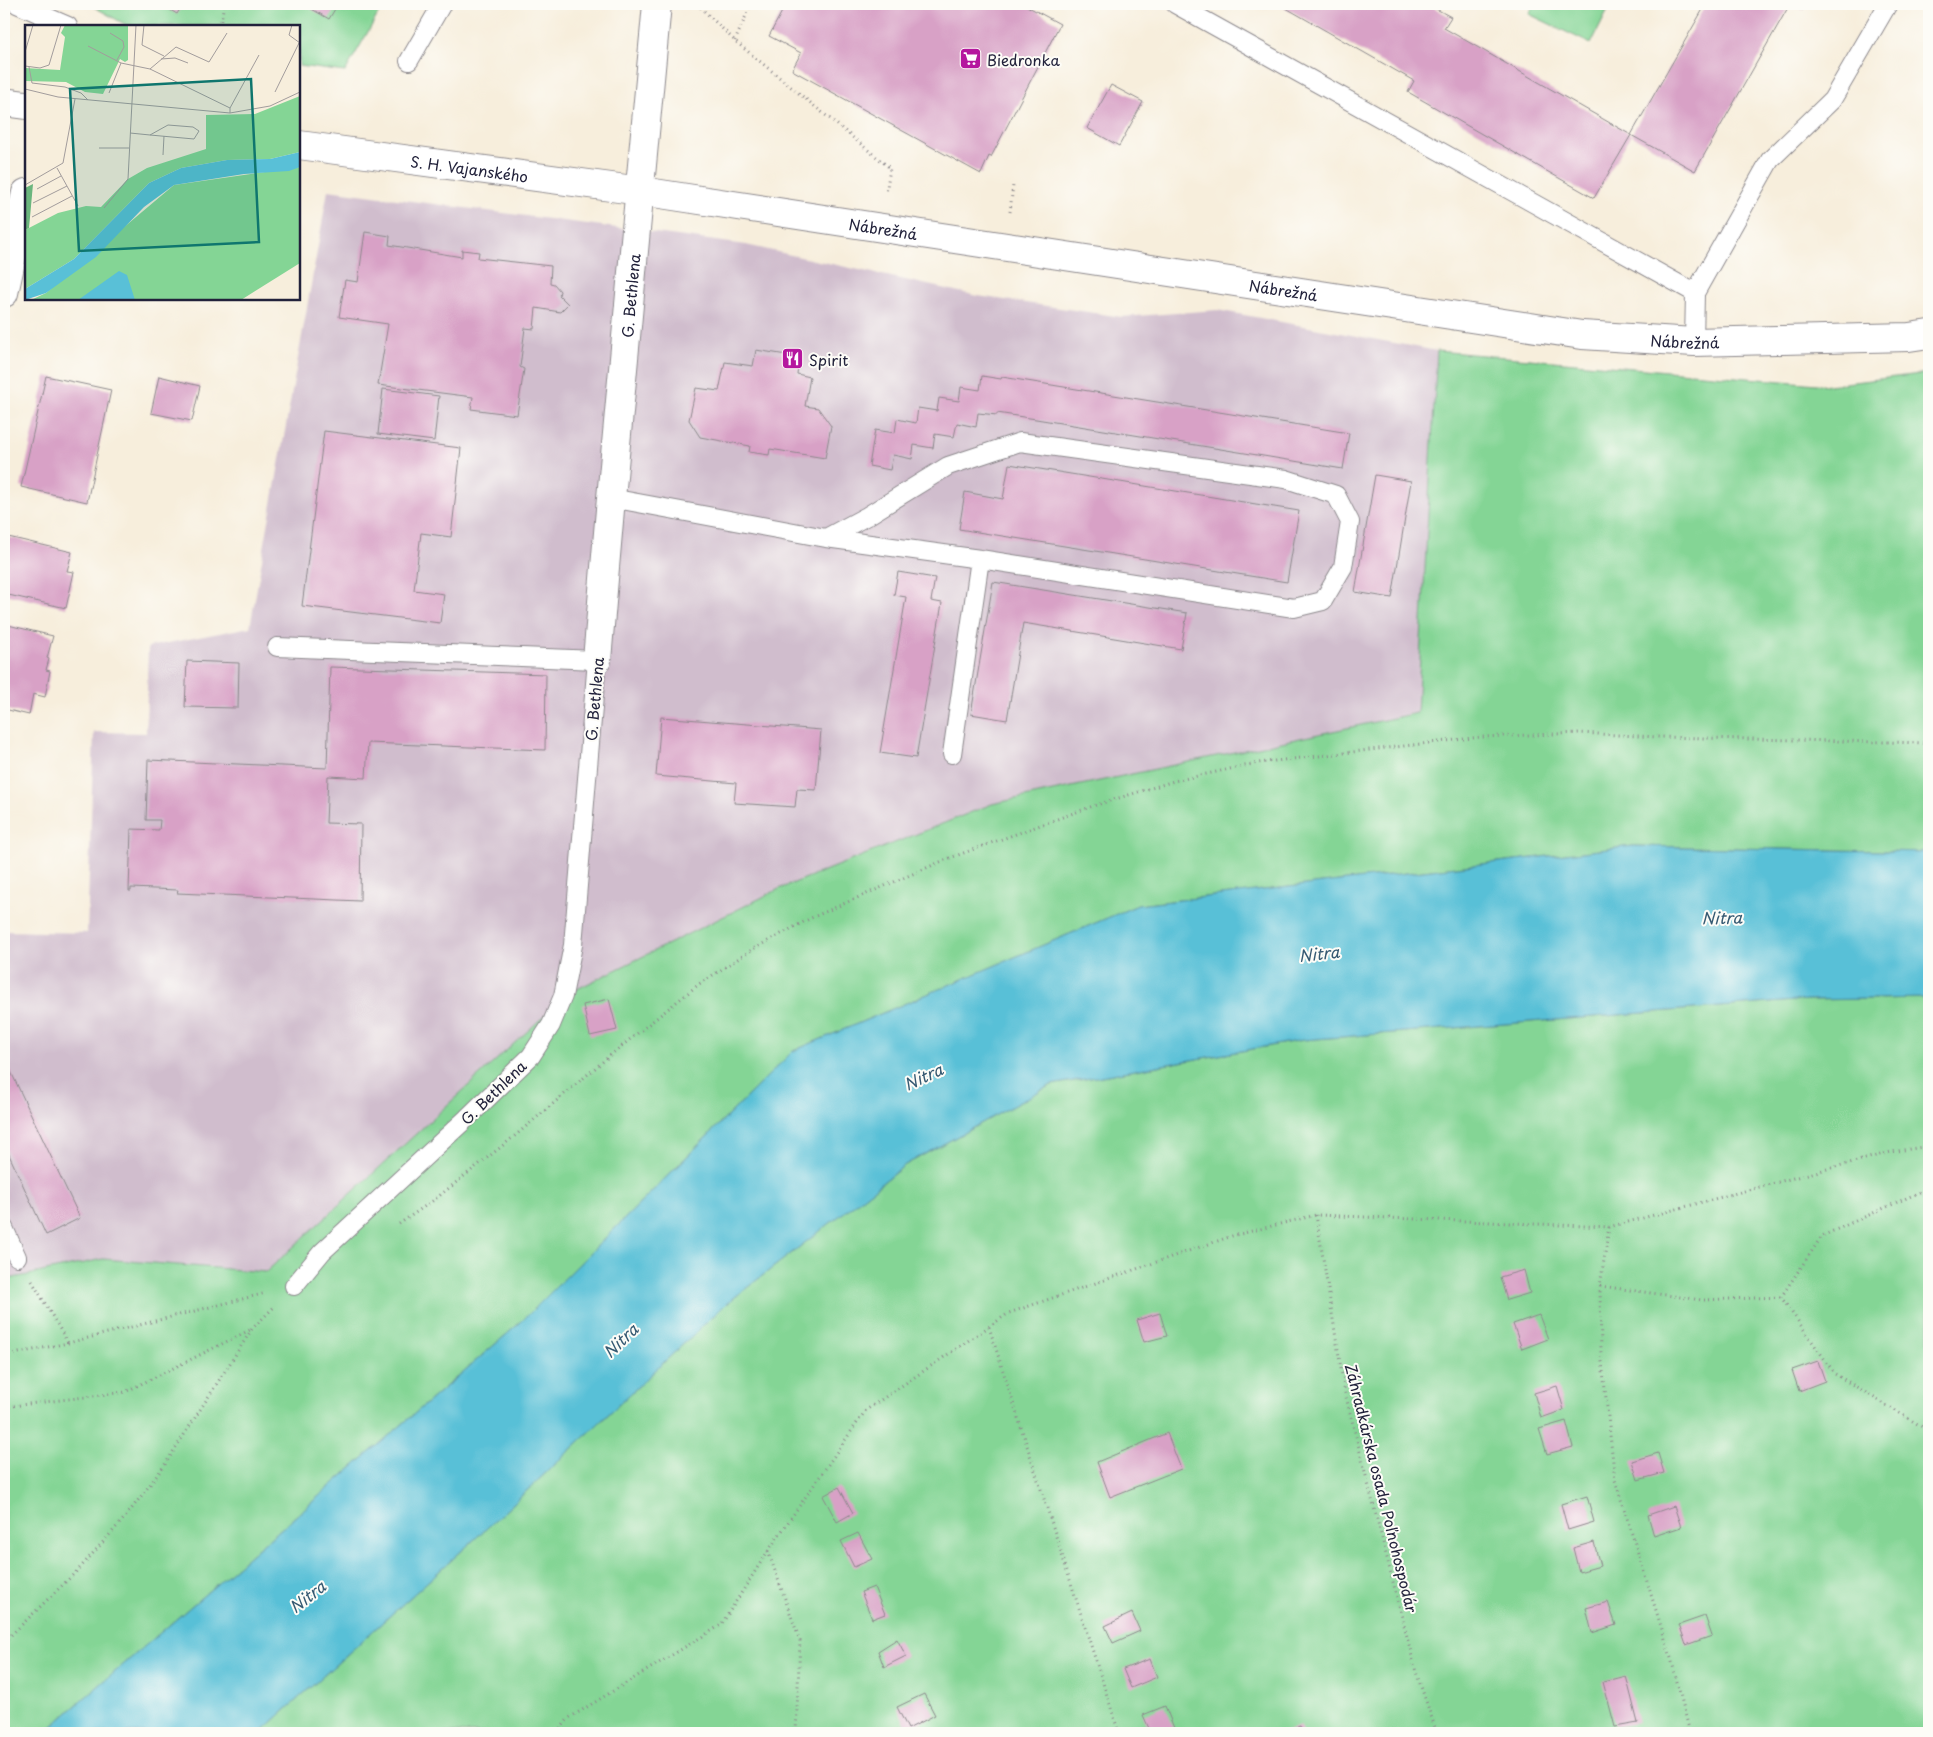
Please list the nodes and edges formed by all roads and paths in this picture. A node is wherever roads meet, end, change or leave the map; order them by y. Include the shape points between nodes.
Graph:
1 (17, 4) edge
2 (224, 4) edge
3 (442, 4) edge
4 (657, 4) edge
5 (697, 4) edge
6 (751, 4) edge
7 (1175, 4) edge
8 (1888, 4) edge
9 (66, 25) edge
10 (220, 25) edge
11 (735, 40) junction
12 (409, 61) dead end
13 (4, 102) edge
14 (25, 105) edge
15 (300, 145) edge
16 (1013, 184) dead end
17 (641, 191) junction
18 (25, 198) edge
19 (885, 202) dead end
20 (1009, 220) dead end
21 (4, 293) edge
22 (1694, 294) junction
23 (1929, 334) edge
24 (1694, 342) junction
25 (611, 498) junction
26 (826, 538) junction
27 (980, 559) junction
28 (277, 647) dead end
29 (597, 660) junction
30 (1929, 743) edge
31 (952, 754) dead end
32 (1929, 1146) edge
33 (1929, 1188) edge
34 (1316, 1215) junction
35 (396, 1226) dead end
36 (1609, 1227) junction
37 (4, 1228) edge
38 (18, 1257) joint
39 (294, 1286) junction
40 (1600, 1286) junction
41 (1781, 1297) junction
42 (989, 1327) junction
43 (252, 1329) junction
44 (68, 1343) junction
45 (4, 1356) edge
46 (4, 1407) edge
47 (1929, 1430) edge
48 (768, 1551) junction
49 (4, 1642) edge
50 (557, 1733) edge
51 (796, 1733) edge
52 (1119, 1733) edge
53 (1437, 1733) edge
54 (1690, 1733) edge

1 - 9 lane
2 - 10 path
3 - 12 lane
4 - 17 street, G. Bethlena
5 - 11 path
6 - 11 path
7 - 22 lane
8 - 22 lane via 1832,100 1770,160
11 - 19 path via 890,168
13 - 14 street
15 - 17 street, S. H. Vajanského
16 - 20 path
17 - 24 street, Nábrežná via 1582,335
17 - 25 street, G. Bethlena
18 - 21 street
22 - 24 lane
23 - 24 street, Nábrežná
25 - 26 lane
25 - 29 street, G. Bethlena
26 - 27 lane
26 - 27 lane via 948,466 1020,442 1286,479 1336,495 1350,522 1343,567 1323,601 1294,608
27 - 31 lane
28 - 29 lane
29 - 39 lane, G. Bethlena via 573,944 563,996 552,1025 531,1056 322,1252
30 - 35 path via 1660,738 1580,733 1481,736 1258,764 1174,781 1093,806 947,859 811,918 752,949 699,984 509,1141
32 - 36 path via 1891,1152
33 - 41 path via 1822,1236
34 - 36 path
34 - 42 path via 1222,1239 1009,1312
34 - 53 path, Záhradkárska osada Poľnohospodár via 1345,1393 1416,1672
36 - 40 path
37 - 38 lane
38 - 44 path
39 - 43 path
39 - 44 path
40 - 41 path via 1702,1300
40 - 54 path via 1601,1353 1615,1480 1671,1658
41 - 47 path via 1834,1374
42 - 48 path via 866,1410
42 - 52 path
43 - 46 path via 125,1392
43 - 49 path via 164,1466 127,1515 80,1568
44 - 45 path
48 - 50 path via 721,1625 569,1718
48 - 51 path via 800,1641

